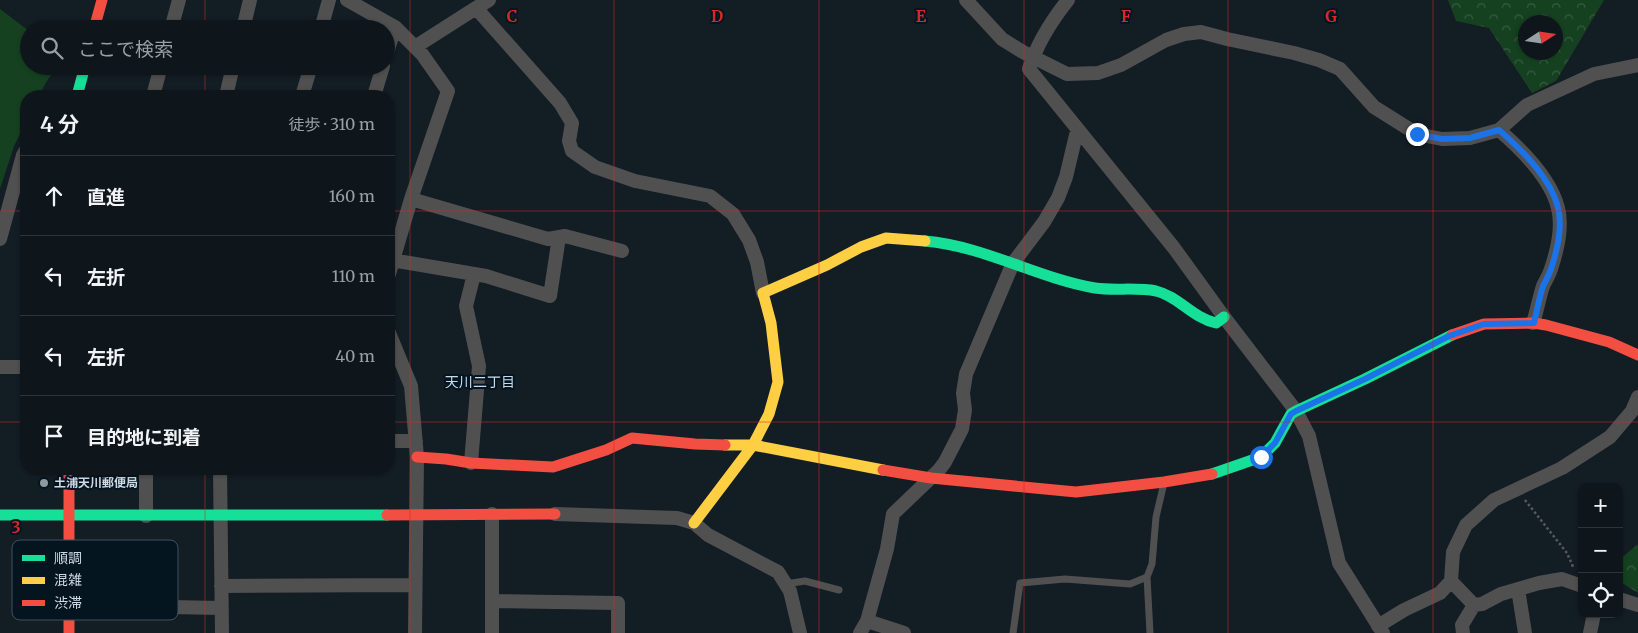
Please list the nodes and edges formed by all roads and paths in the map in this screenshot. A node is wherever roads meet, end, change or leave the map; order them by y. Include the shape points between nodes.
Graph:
1 (102, 0) edge
2 (179, 0) edge
3 (250, 0) edge
4 (329, 0) edge
5 (347, 0) edge
6 (488, 0) edge
7 (966, 0) edge
8 (1068, 0) edge
9 (476, 8) junction
10 (96, 20) edge
11 (173, 20) edge
12 (245, 20) edge
13 (323, 20) edge
14 (383, 20) edge
15 (395, 27) edge
16 (415, 47) junction
17 (1033, 57) junction
18 (1638, 65) edge
19 (82, 75) edge
20 (159, 75) edge
21 (231, 75) edge
22 (308, 75) edge
23 (380, 75) edge
24 (78, 90) edge
25 (155, 90) edge
26 (227, 90) edge
27 (304, 90) edge
28 (376, 90) edge
29 (1499, 130) junction
30 (1079, 132) junction
31 (20, 166) edge
32 (410, 199) junction
33 (559, 237) junction
34 (0, 239) edge
35 (395, 250) edge
36 (622, 251) dead end
37 (395, 261) edge
38 (1013, 262) junction
39 (474, 274) junction
40 (763, 293) junction
41 (1224, 317) junction
42 (1534, 323) junction
43 (395, 347) edge
44 (1638, 355) edge
45 (0, 367) edge
46 (20, 367) edge
47 (1638, 397) edge
48 (1296, 411) junction
49 (395, 441) edge
50 (416, 441) junction
51 (753, 445) junction
52 (417, 457) junction
53 (471, 463) junction
54 (69, 475) edge
55 (146, 475) edge
56 (220, 475) edge
57 (931, 478) junction
58 (1164, 482) junction
59 (1517, 489) junction
60 (415, 514) junction
61 (492, 514) junction
62 (556, 514) joint
63 (0, 515) edge
64 (69, 516) junction
65 (146, 516) junction
66 (221, 516) junction
67 (694, 523) junction
68 (69, 540) edge
69 (1147, 577) junction
70 (1578, 577) edge
71 (1451, 581) junction
72 (785, 584) junction
73 (415, 585) junction
74 (1578, 585) edge
75 (221, 586) junction
76 (1518, 589) junction
77 (839, 590) dead end
78 (1623, 600) edge
79 (492, 601) junction
80 (1474, 605) junction
81 (1638, 605) edge
82 (178, 607) edge
83 (222, 608) junction
84 (1593, 618) edge
85 (70, 620) edge
86 (863, 627) edge
87 (1381, 630) edge
88 (70, 633) edge
89 (222, 633) edge
90 (415, 633) edge
91 (492, 633) edge
92 (618, 633) edge
93 (800, 633) edge
94 (904, 633) edge
95 (1013, 633) edge
96 (1150, 633) edge
97 (1463, 633) edge
98 (1525, 633) edge
99 (1590, 633) edge

1 - 10 street
2 - 11 street
3 - 12 street
4 - 13 street
5 - 14 street
6 - 9 street
7 - 17 street via 1002,39
8 - 17 street
9 - 16 street
9 - 40 street via 560,103 572,123 569,141 572,151 595,167 635,181 710,196 733,214 749,240
15 - 16 street
16 - 32 street via 448,91
17 - 29 street via 1067,74 1098,73 1121,65 1166,40 1202,32 1294,53 1340,69 1374,106 1417,134 1442,139 1470,138
17 - 30 street via 1029,69
18 - 29 street via 1594,74 1527,105
19 - 24 street
20 - 25 street
21 - 26 street
22 - 27 street
23 - 28 street
29 - 42 street via 1518,146 1544,179 1559,210 1560,233
30 - 38 street via 1058,198
30 - 41 street via 1174,248
31 - 34 street
32 - 33 street via 548,240
32 - 35 street
33 - 36 street
33 - 39 street via 550,296
37 - 39 street
38 - 40 street via 941,242 886,238
38 - 41 street via 1042,274 1095,288 1156,291 1206,321 1216,323
38 - 57 street via 966,374 962,429 945,462
39 - 53 street via 466,306 479,366
40 - 51 street via 771,323 778,382 769,414
41 - 48 street
42 - 44 street via 1609,342
42 - 48 street via 1484,324 1449,336
43 - 50 street via 411,386
45 - 46 street
47 - 59 street via 1632,411 1610,437 1562,468
48 - 58 street via 1291,414 1275,443 1261,457 1218,473
48 - 87 street via 1309,436 1339,563
49 - 50 street
50 - 52 street
51 - 53 street via 632,438 553,467
51 - 57 street
51 - 67 street
52 - 53 street
52 - 60 street
54 - 64 street
55 - 65 street
56 - 66 street
57 - 58 street via 1076,492
57 - 86 street via 893,514 887,549
58 - 69 lane via 1156,517 1152,564
59 - 70 path via 1567,553
59 - 71 street via 1494,500 1466,525 1453,552
60 - 61 street
60 - 66 street
60 - 73 street
61 - 62 street
61 - 79 street
62 - 67 street via 677,518
63 - 64 street
64 - 65 street
64 - 68 street
65 - 66 street
66 - 75 street
67 - 72 street via 778,572
69 - 95 lane via 1130,584 1064,579 1020,583
69 - 96 lane
71 - 80 street
71 - 87 street via 1440,593 1404,610
72 - 77 lane via 805,581
72 - 93 street via 790,591
73 - 75 street
73 - 90 street
74 - 76 street via 1562,579
75 - 83 street
76 - 80 street
76 - 98 street
78 - 81 street
79 - 91 street
79 - 92 street via 618,603
80 - 97 street via 1462,625
82 - 83 street
83 - 89 street
84 - 99 street
85 - 88 street
86 - 94 street

